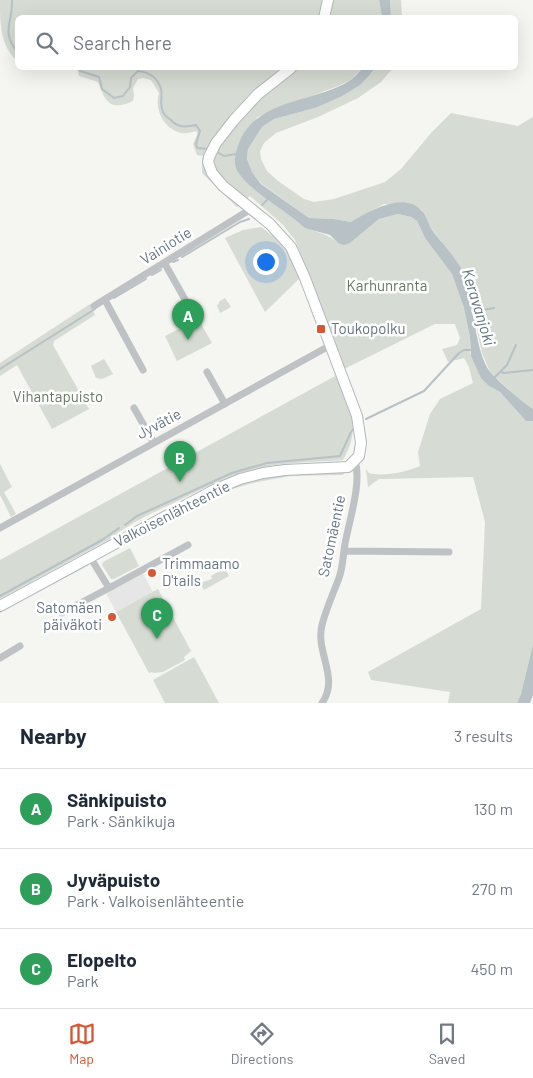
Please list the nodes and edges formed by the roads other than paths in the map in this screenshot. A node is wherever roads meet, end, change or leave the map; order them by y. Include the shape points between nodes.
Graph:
1 (328, 0) edge
2 (325, 15) edge
3 (289, 70) edge
4 (251, 209) junction
5 (164, 264) junction
6 (105, 300) junction
7 (94, 306) dead end
8 (196, 319) dead end
9 (331, 346) junction
10 (144, 370) dead end
11 (207, 372) dead end
12 (225, 404) junction
13 (134, 408) dead end
14 (154, 443) junction
15 (356, 461) junction
16 (0, 528) edge
17 (188, 545) dead end
18 (344, 551) junction
19 (449, 552) dead end
20 (90, 557) junction
21 (109, 588) junction
22 (0, 606) edge
23 (62, 613) dead end
24 (20, 646) dead end
25 (0, 658) edge
26 (322, 703) edge

1 - 2 street
3 - 4 street via 246,106 210,154 209,167 215,178
4 - 5 street, Vainiotie
4 - 9 street via 291,247
5 - 6 street, Vainiotie
5 - 8 street
6 - 7 street, Vainiotie
6 - 10 street
9 - 12 street, Jyvätie
9 - 15 street via 357,416 361,443 360,456
11 - 12 street
12 - 14 street, Jyvätie
13 - 14 street
14 - 16 street, Jyvätie
15 - 18 street, Satomäentie via 358,482
15 - 20 street, Valkoisenlähteentie via 348,467 285,470 240,479
17 - 21 street
18 - 19 street
18 - 26 street, Satomäentie via 340,576 321,626 320,642 329,680
20 - 21 street
20 - 22 street, Valkoisenlähteentie
21 - 23 street
24 - 25 street

